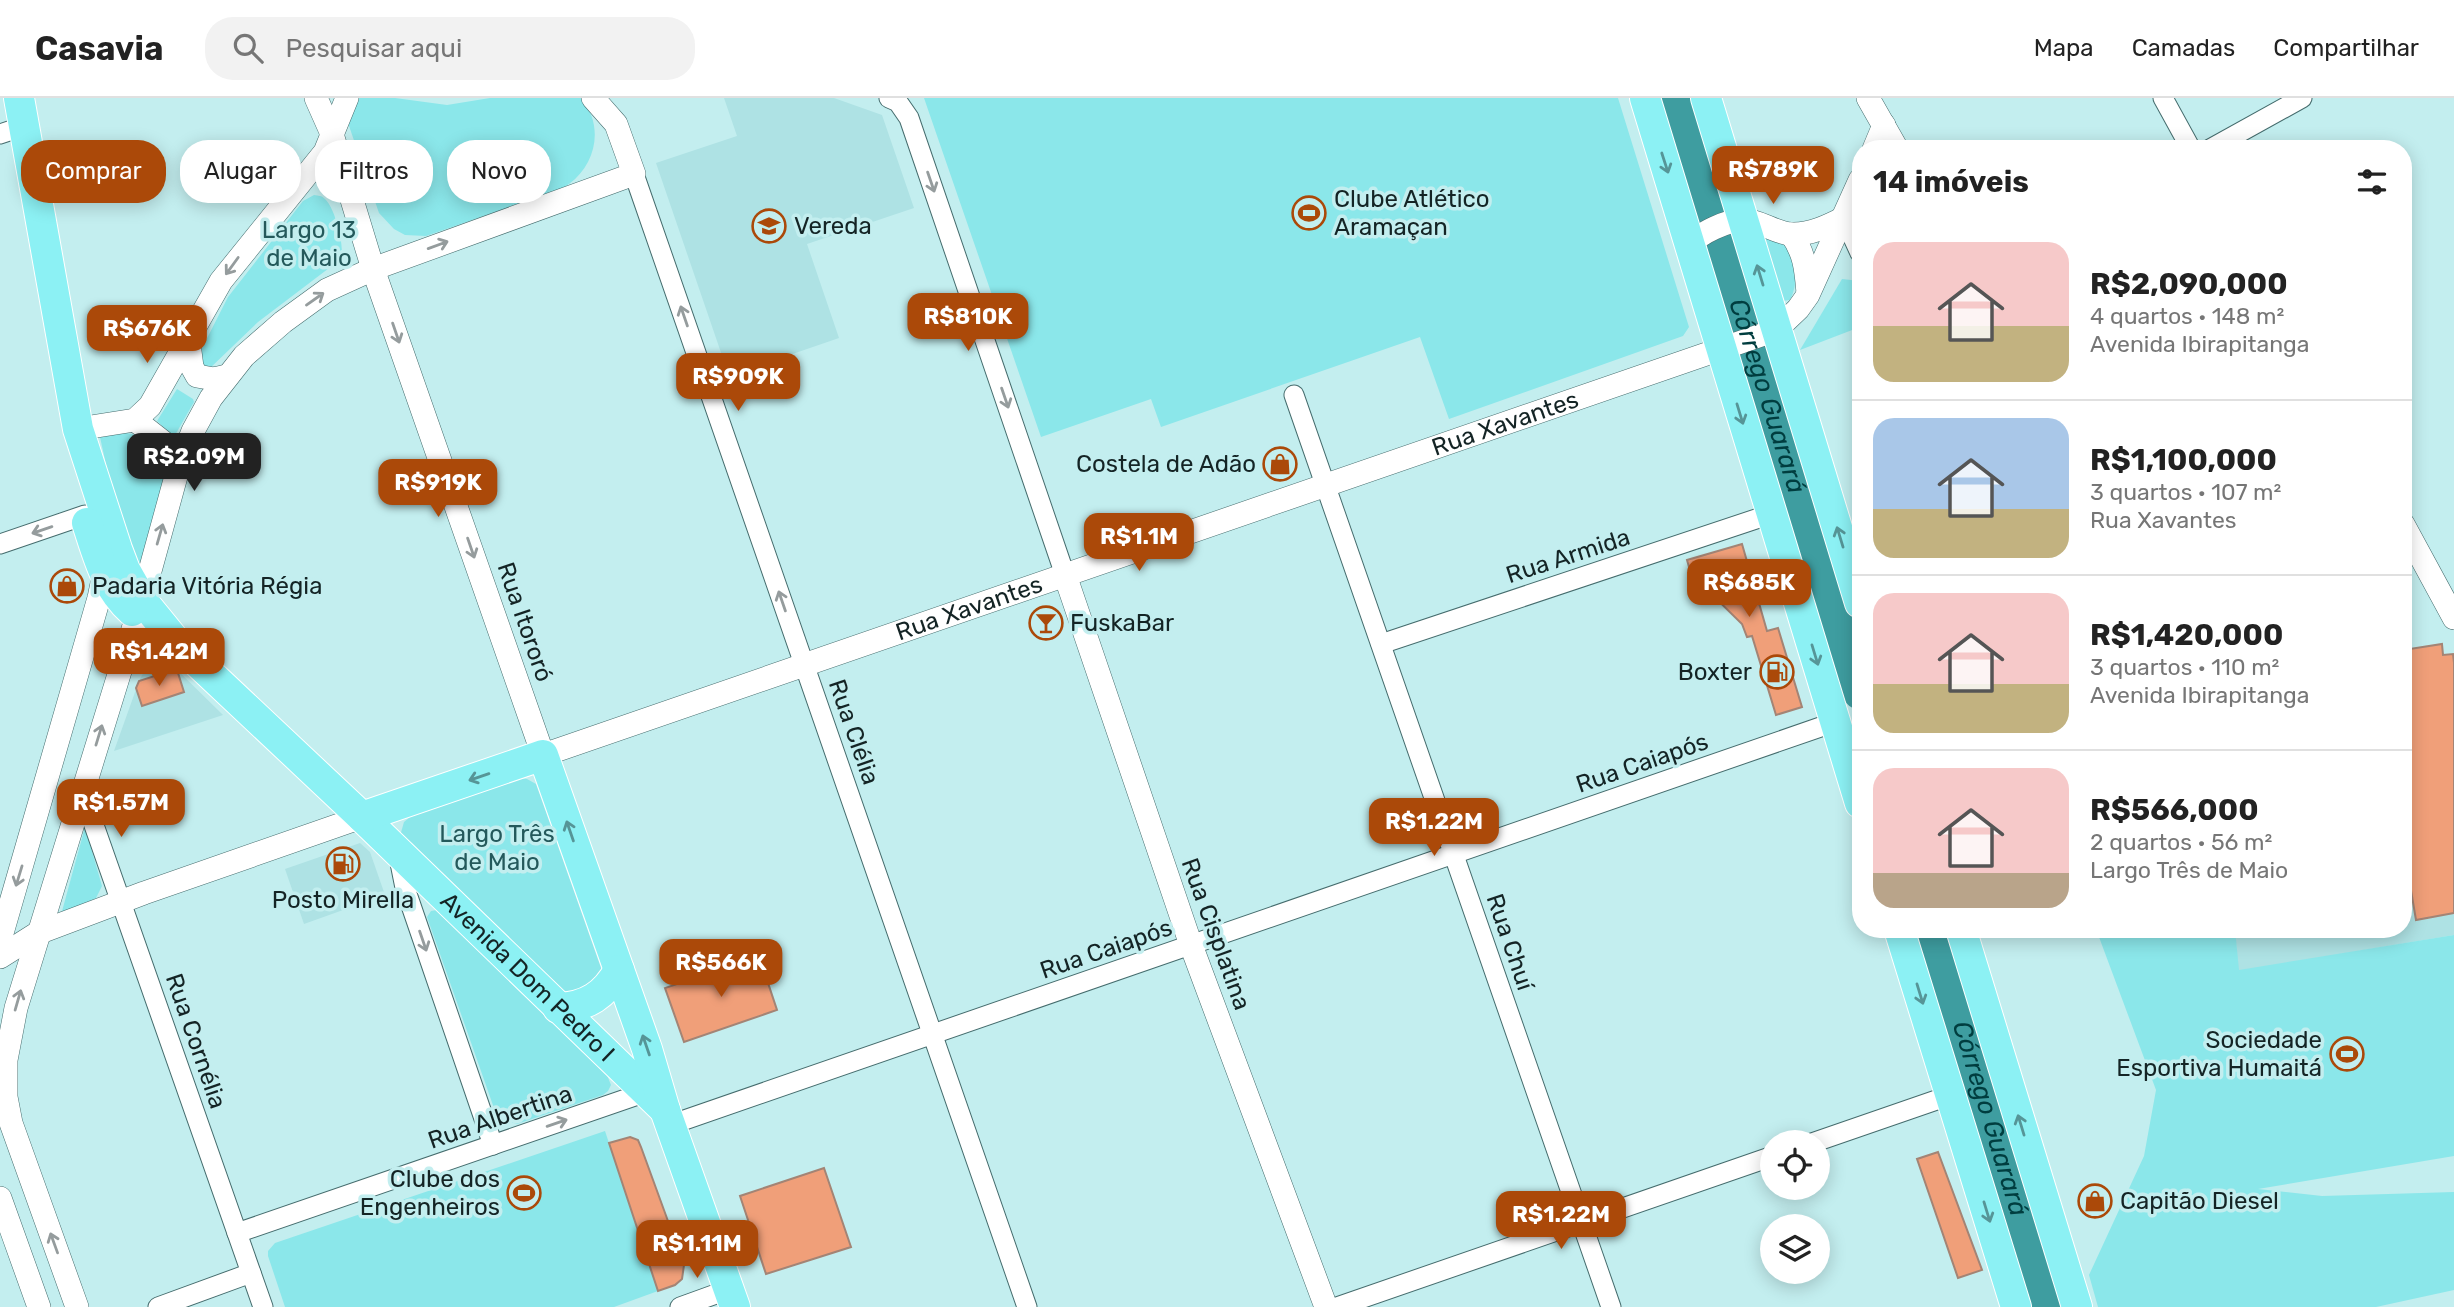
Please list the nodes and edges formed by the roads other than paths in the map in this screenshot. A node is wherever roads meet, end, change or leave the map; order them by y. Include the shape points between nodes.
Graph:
1 (316, 98) edge
2 (347, 98) edge
3 (593, 98) edge
4 (617, 98) edge
5 (889, 98) edge
6 (1645, 98) edge
7 (1706, 98) edge
8 (1868, 98) edge
9 (2163, 98) edge
10 (2302, 98) edge
11 (14, 119) edge
12 (616, 124) junction
13 (1884, 125) junction
14 (332, 134) junction
15 (1878, 140) edge
16 (1892, 140) edge
17 (2186, 140) edge
18 (2226, 140) edge
19 (634, 174) junction
20 (1852, 199) edge
21 (1844, 218) junction
22 (1738, 221) junction
23 (1791, 234) junction
24 (1852, 236) edge
25 (1698, 239) junction
26 (373, 269) junction
27 (1808, 295) junction
28 (188, 336) junction
29 (1749, 339) junction
30 (227, 376) junction
31 (1294, 395) dead end
32 (135, 420) junction
33 (78, 429) junction
34 (178, 469) junction
35 (1326, 485) junction
36 (1771, 514) junction
37 (85, 515) junction
38 (2412, 536) edge
39 (0, 544) edge
40 (104, 574) junction
41 (1065, 575) junction
42 (2445, 580) edge
43 (1852, 584) edge
44 (139, 608) junction
45 (2454, 618) edge
46 (1381, 645) junction
47 (804, 665) junction
48 (1835, 722) junction
49 (543, 755) junction
50 (1852, 777) edge
51 (82, 791) junction
52 (362, 817) junction
53 (397, 852) junction
54 (1454, 854) junction
55 (121, 901) junction
56 (38, 933) junction
57 (1902, 938) edge
58 (1964, 938) edge
59 (0, 940) edge
60 (1191, 945) junction
61 (0, 957) edge
62 (619, 970) junction
63 (558, 1008) junction
64 (933, 1034) junction
65 (1951, 1095) junction
66 (660, 1104) junction
67 (1830, 1137) edge
68 (493, 1145) junction
69 (1760, 1161) edge
70 (0, 1198) edge
71 (1581, 1223) junction
72 (237, 1233) junction
73 (251, 1273) junction
74 (731, 1299) edge
75 (39, 1307) edge
76 (77, 1307) edge
77 (158, 1307) edge
78 (263, 1307) edge
79 (680, 1307) edge
80 (1027, 1307) edge
81 (1326, 1307) edge
82 (1337, 1307) edge
83 (1611, 1307) edge
84 (2016, 1307) edge
85 (2077, 1307) edge

1 - 14 street
2 - 14 street
3 - 12 street
4 - 12 street
5 -> 41 street via 898,102 909,118
6 -> 25 main road
7 - 22 main road
8 - 13 street
9 - 17 street
10 - 18 street
11 - 33 main road, Avenida Dom Pedro I
12 - 19 street
13 - 15 street
13 - 16 street
14 - 26 street
14 -> 28 street via 309,174 235,260
26 -> 19 street
47 -> 19 street, Rua Clélia
20 - 21 street
21 - 23 street via 1818,230
21 - 24 street
21 - 27 street
22 - 23 street
22 - 25 street
29 -> 22 main road
23 - 27 street via 1804,258
25 - 29 main road
30 -> 26 street via 265,336 314,299
26 -> 49 street, Rua Itororó
27 - 29 street via 1798,310
28 - 30 street via 191,368 197,376
28 - 32 street via 150,406
29 - 35 street, Rua Xavantes
29 -> 36 main road
43 -> 29 main road
30 - 34 street via 202,412
31 - 35 street, Rua Chuí
32 - 33 street
32 - 34 street via 163,442
33 - 37 main road, Avenida Dom Pedro I
33 - 44 main road, Avenida Dom Pedro I
44 -> 34 street
35 - 41 street, Rua Xavantes
35 - 46 street, Rua Chuí
36 - 46 street, Rua Armida
36 -> 48 main road
37 -> 39 street
37 - 40 main road, Avenida Dom Pedro I
38 - 42 street
40 - 44 main road, Avenida Dom Pedro I via 122,602
40 -> 59 street
41 - 47 street, Rua Xavantes
41 - 60 street, Rua Cisplatina
42 - 45 street
51 -> 44 street
44 - 52 main road, Avenida Dom Pedro I
46 - 54 street, Rua Chuí
47 - 49 street, Rua Xavantes
47 - 64 street, Rua Clélia
48 - 50 main road
48 - 54 street, Rua Caiapós
49 -> 52 main road, Rua Xavantes
62 -> 49 main road
51 - 55 street, Rua Cornélia
51 - 56 street
52 - 53 main road, Avenida Dom Pedro I
52 - 55 street
53 - 63 main road, Avenida Dom Pedro I
53 -> 68 street via 405,888
54 - 60 street, Rua Caiapós
54 - 71 street, Rua Chuí
55 - 56 street
55 - 72 street, Rua Cornélia
56 - 61 street
76 -> 56 street via 11,1123 6,1097 10,1036
57 -> 65 main road
85 -> 58 main road
60 - 64 street, Rua Caiapós
60 - 81 street, Rua Cisplatina
62 - 63 main road via 601,995 588,1003
66 -> 62 main road
63 - 66 main road, Avenida Dom Pedro I
64 - 66 street, Rua Caiapós
64 - 80 street, Rua Clélia
65 - 67 street
65 -> 84 main road
68 -> 66 street, Rua Albertina
66 - 74 main road, Avenida Dom Pedro I
68 - 72 street, Rua Albertina
69 - 71 street
70 - 75 street
71 - 82 street
71 - 83 street, Rua Chuí
72 - 73 street, Rua Cornélia
73 - 77 street
73 - 78 street, Rua Cornélia
74 - 79 street

